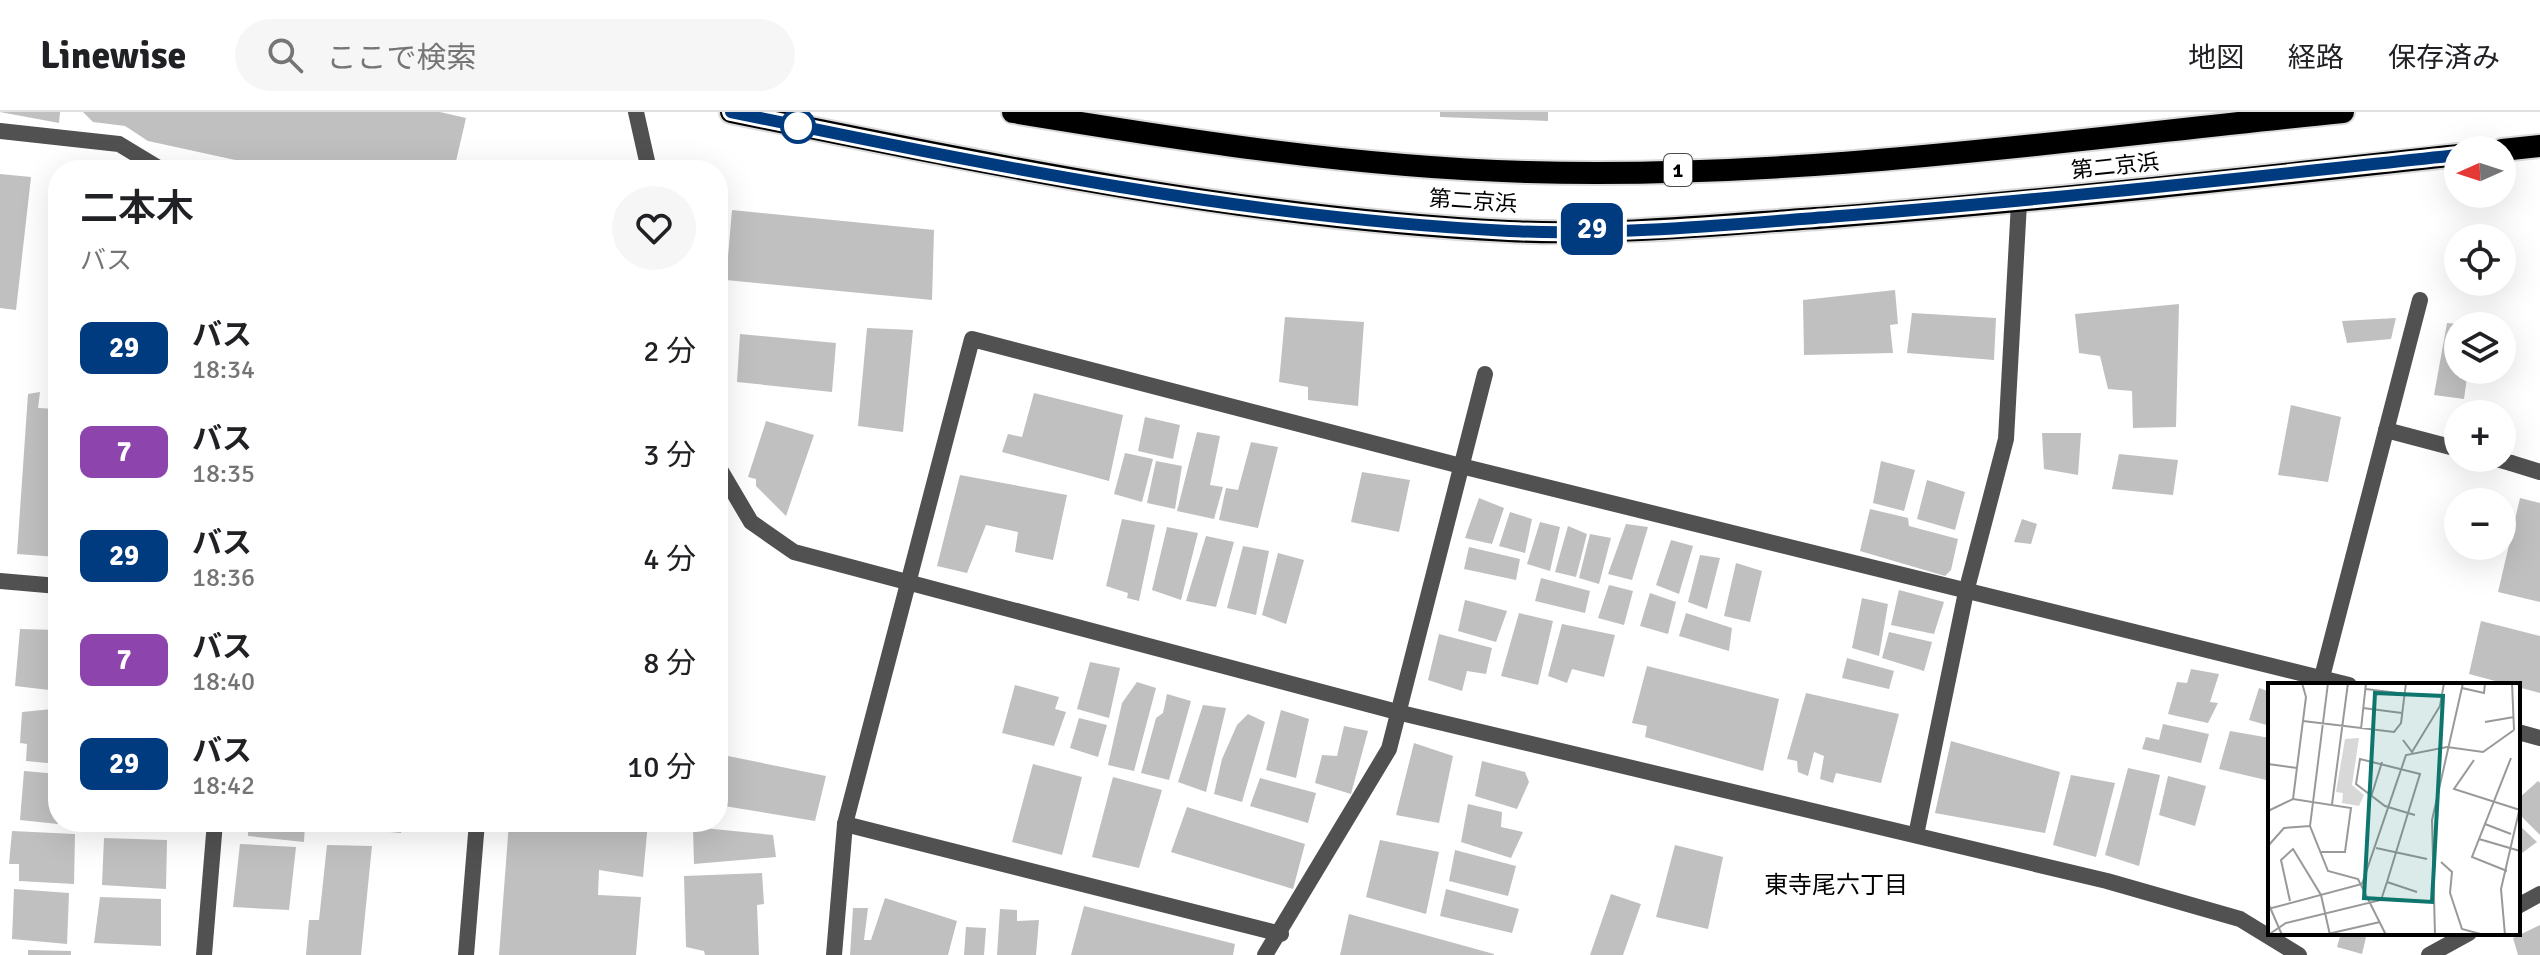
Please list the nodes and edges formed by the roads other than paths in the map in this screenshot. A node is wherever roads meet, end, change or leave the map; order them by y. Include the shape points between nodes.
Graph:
1 (636, 112) edge
2 (731, 112) edge
3 (1013, 112) edge
4 (2343, 112) edge
5 (0, 131) edge
6 (2540, 146) edge
7 (2516, 149) edge
8 (2444, 157) edge
9 (145, 160) edge
10 (647, 160) edge
11 (2019, 203) junction
12 (2420, 300) dead end
13 (1485, 374) dead end
14 (2386, 430) junction
15 (2444, 445) edge
16 (2516, 465) edge
17 (1461, 466) junction
18 (2540, 472) edge
19 (728, 483) edge
20 (0, 581) edge
21 (909, 582) junction
22 (48, 585) edge
23 (1966, 592) junction
24 (2322, 677) junction
25 (2342, 683) edge
26 (1401, 713) junction
27 (2520, 733) edge
28 (2540, 738) edge
29 (845, 824) junction
30 (214, 832) edge
31 (476, 832) edge
32 (1916, 835) junction
33 (2540, 894) edge
34 (2520, 905) edge
35 (1281, 934) junction
36 (2465, 935) edge
37 (204, 955) edge
38 (466, 955) edge
39 (834, 955) edge
40 (1265, 955) edge
41 (2299, 955) edge
42 (2429, 955) edge

1 - 10 street
2 - 11 highway, 第二京浜 via 1010,169 1166,194 1347,218 1512,231 1697,227
3 - 4 highway, 第二京浜 / 1 via 1174,138 1526,172 1770,169
5 - 9 street via 119,144
6 - 7 highway
8 - 11 highway, 第二京浜
11 - 23 street via 2006,439
12 - 14 street
13 - 17 street
14 - 15 street
14 - 24 street
16 - 18 street
17 - 21 street via 972,339
17 - 23 street
17 - 26 street
19 - 21 street via 751,522 794,552
20 - 22 street
21 - 26 street
21 - 29 street
23 - 24 street
23 - 32 street
24 - 25 street
26 - 32 street
26 - 35 street via 1389,749
27 - 28 street
29 - 35 street
29 - 39 street
30 - 37 street
31 - 38 street
32 - 41 street via 2240,919
33 - 34 street
35 - 40 street
36 - 42 street

